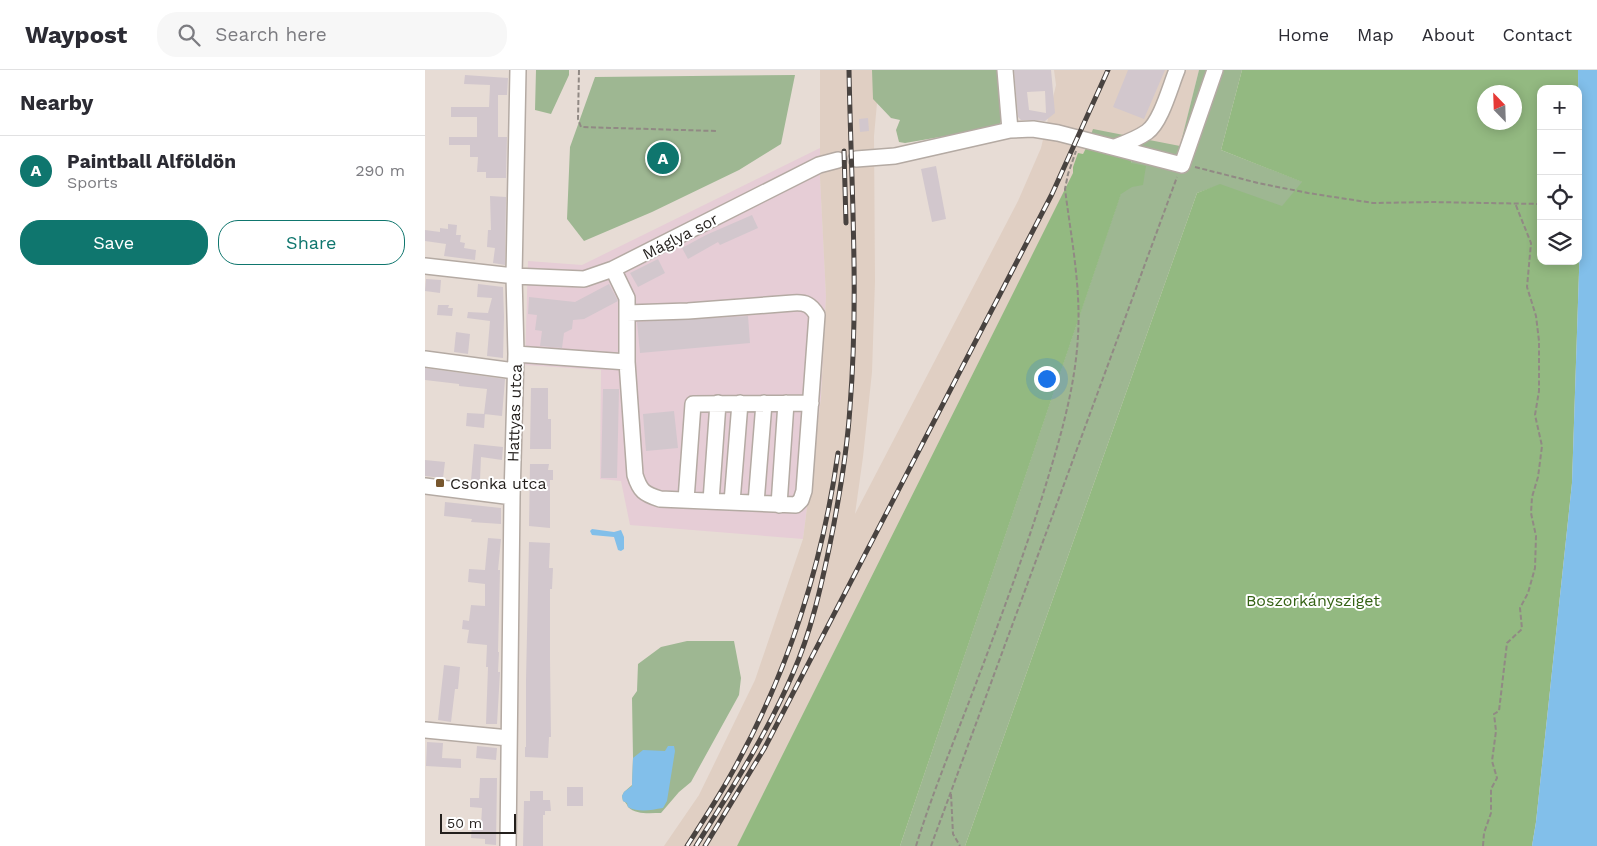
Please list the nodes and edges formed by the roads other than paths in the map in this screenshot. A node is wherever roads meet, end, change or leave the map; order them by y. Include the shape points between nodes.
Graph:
1 (518, 70) edge
2 (1005, 70) edge
3 (1177, 70) edge
4 (1215, 70) edge
5 (1011, 130) junction
6 (1115, 147) junction
7 (856, 159) dead end
8 (838, 160) dead end
9 (425, 266) edge
10 (613, 270) junction
11 (514, 276) junction
12 (627, 313) junction
13 (516, 354) junction
14 (425, 359) edge
15 (627, 362) junction
16 (515, 371) junction
17 (740, 403) junction
18 (764, 403) junction
19 (786, 403) junction
20 (811, 403) junction
21 (718, 404) junction
22 (425, 486) edge
23 (512, 496) junction
24 (686, 500) junction
25 (711, 501) junction
26 (733, 502) junction
27 (756, 504) junction
28 (779, 504) junction
29 (425, 730) edge
30 (509, 738) junction
31 (508, 846) edge

1 - 11 street, Hattyas utca
2 - 5 street
3 - 6 street via 1149,131
4 - 6 street via 1182,164
5 - 6 street via 1053,132
5 - 7 street via 895,156
8 - 10 street, Máglya sor via 819,166
9 - 11 street, Máglya sor
10 - 11 street, Máglya sor via 584,279
10 - 12 street via 627,298
11 - 13 street, Hattyas utca
12 - 15 street
12 - 20 street via 804,302 812,306 817,315
13 - 15 street
13 - 16 street, Hattyas utca
14 - 16 street
15 - 24 street via 638,485 645,494 660,499
16 - 23 street, Hattyas utca
17 - 18 street
17 - 21 street
17 - 26 street
18 - 19 street
18 - 27 street
19 - 20 street
19 - 28 street
20 - 28 street via 804,491 796,505
21 - 24 street via 693,404
21 - 25 street
22 - 23 street
23 - 30 street, Hattyas utca
24 - 25 street
25 - 26 street
26 - 27 street
27 - 28 street
29 - 30 street
30 - 31 street, Hattyas utca

